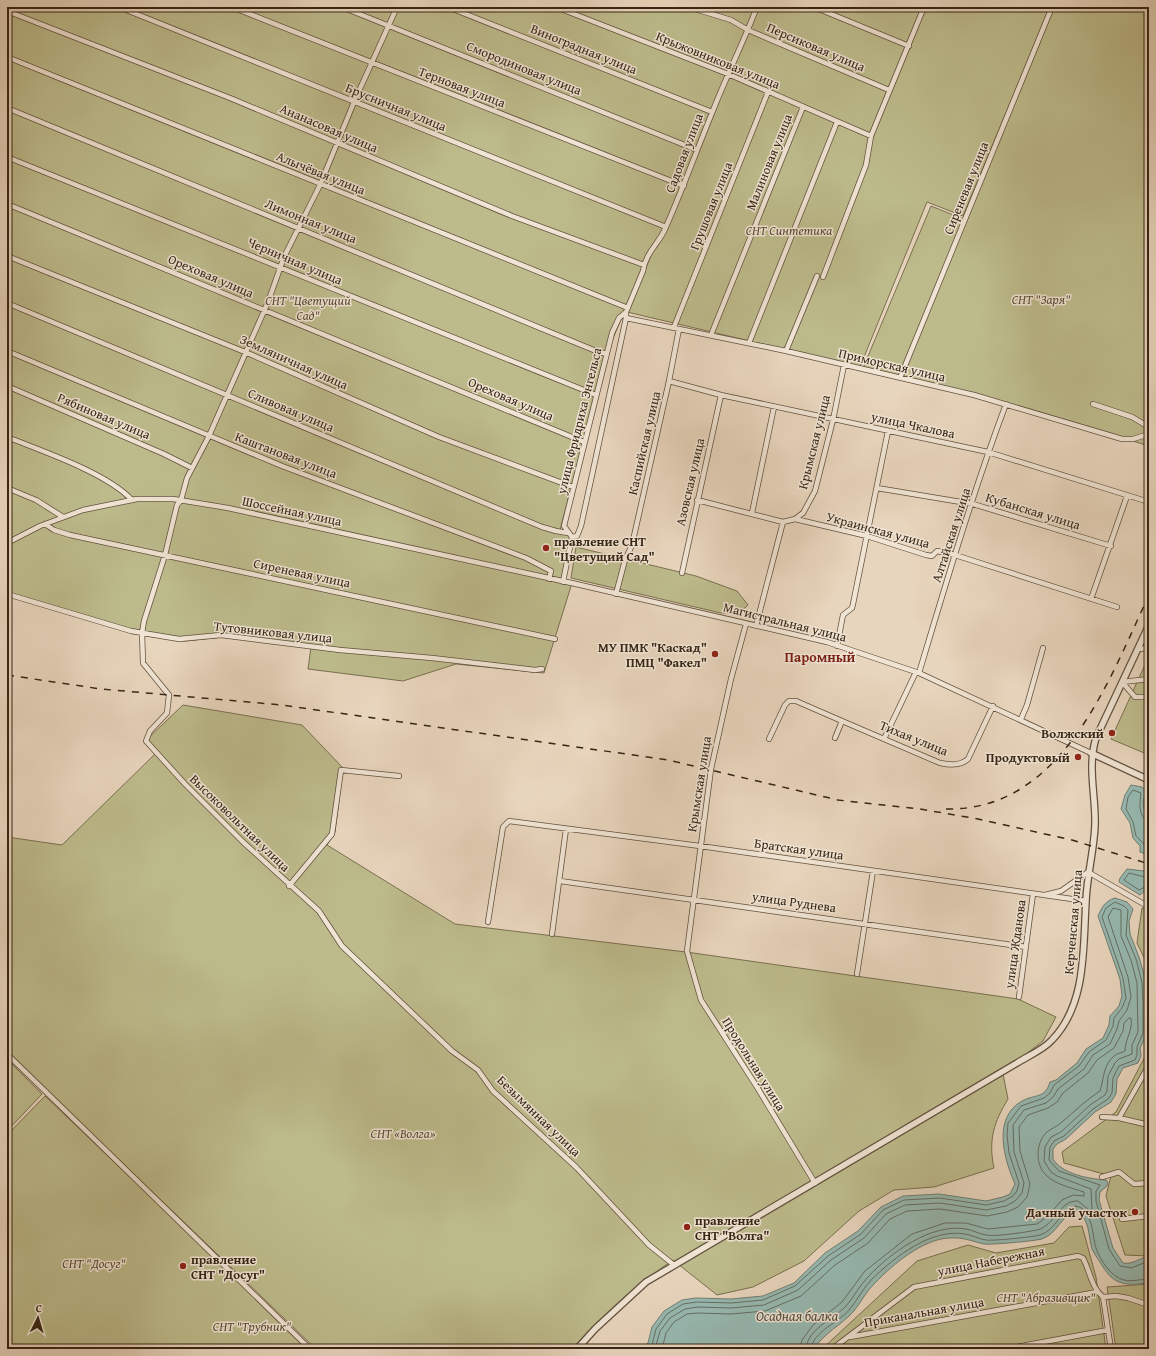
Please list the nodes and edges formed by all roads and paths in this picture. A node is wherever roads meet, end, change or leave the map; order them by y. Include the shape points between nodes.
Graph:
1 (119, 7) edge
2 (232, 7) edge
3 (342, 7) edge
4 (397, 7) edge
5 (448, 7) edge
6 (556, 7) edge
7 (689, 7) edge
8 (757, 7) edge
9 (814, 7) edge
10 (914, 7) edge
11 (1052, 7) edge
12 (923, 9) edge
13 (7, 11) edge
14 (388, 26) junction
15 (748, 30) junction
16 (909, 46) junction
17 (7, 57) edge
18 (371, 63) junction
19 (728, 74) junction
20 (889, 90) junction
21 (768, 92) junction
22 (354, 102) junction
23 (803, 107) junction
24 (7, 108) edge
25 (712, 112) junction
26 (837, 122) junction
27 (871, 136) junction
28 (336, 144) junction
29 (698, 150) junction
30 (7, 157) edge
31 (320, 185) junction
32 (684, 186) junction
33 (7, 204) edge
34 (666, 227) junction
35 (299, 228) junction
36 (7, 256) edge
37 (644, 265) junction
38 (280, 266) junction
39 (817, 276) dead end
40 (823, 277) dead end
41 (7, 302) edge
42 (628, 308) junction
43 (264, 310) junction
44 (626, 318) junction
45 (676, 328) junction
46 (711, 335) junction
47 (749, 343) junction
48 (786, 351) junction
49 (7, 352) edge
50 (245, 352) junction
51 (607, 354) junction
52 (844, 365) junction
53 (900, 378) junction
54 (669, 381) junction
55 (7, 386) edge
56 (227, 395) junction
57 (596, 395) junction
58 (721, 395) junction
59 (1006, 404) junction
60 (1093, 404) dead end
61 (774, 407) junction
62 (833, 420) junction
63 (1149, 427) edge
64 (888, 431) junction
65 (1149, 434) edge
66 (209, 436) junction
67 (7, 437) edge
68 (584, 442) junction
69 (988, 452) junction
70 (192, 468) junction
71 (573, 486) junction
72 (7, 488) edge
73 (877, 488) junction
74 (1127, 496) junction
75 (132, 500) junction
76 (181, 500) junction
77 (697, 500) junction
78 (1149, 502) edge
79 (973, 504) junction
80 (752, 513) junction
81 (63, 517) junction
82 (795, 519) junction
83 (782, 522) junction
84 (45, 524) junction
85 (568, 533) junction
86 (866, 536) junction
87 (572, 537) junction
88 (8, 541) edge
89 (1111, 546) junction
90 (165, 555) junction
91 (955, 555) junction
92 (682, 573) dead end
93 (549, 579) junction
94 (564, 582) junction
95 (576, 584) joint
96 (7, 594) edge
97 (616, 594) junction
98 (1091, 599) junction
99 (1117, 607) dead end
100 (746, 624) junction
101 (1149, 625) edge
102 (756, 626) junction
103 (142, 633) junction
104 (555, 639) dead end
105 (837, 646) junction
106 (1042, 648) dead end
107 (1149, 648) edge
108 (1138, 649) junction
109 (542, 669) dead end
110 (918, 673) junction
111 (1149, 679) edge
112 (1122, 682) junction
113 (1147, 697) edge
114 (1149, 703) edge
115 (993, 706) junction
116 (1020, 719) junction
117 (842, 721) junction
118 (835, 738) dead end
119 (769, 739) dead end
120 (884, 739) junction
121 (1092, 753) junction
122 (399, 776) dead end
123 (1149, 780) edge
124 (566, 829) junction
125 (700, 846) junction
126 (873, 871) junction
127 (1088, 872) junction
128 (560, 881) junction
129 (289, 886) junction
130 (1033, 894) junction
131 (1044, 896) junction
132 (693, 899) junction
133 (1086, 901) junction
134 (1149, 907) edge
135 (322, 916) joint
136 (488, 922) dead end
137 (865, 924) junction
138 (552, 934) dead end
139 (1026, 947) junction
140 (687, 951) joint
141 (857, 974) dead end
142 (1019, 997) dead end
143 (7, 1054) edge
144 (1149, 1065) edge
145 (1102, 1117) dead end
146 (1119, 1118) junction
147 (1149, 1125) edge
148 (1102, 1177) dead end
149 (1149, 1182) edge
150 (815, 1183) junction
151 (1149, 1216) edge
152 (1122, 1219) dead end
153 (674, 1265) junction
154 (1097, 1292) junction
155 (1103, 1297) junction
156 (1149, 1305) edge
157 (1108, 1330) junction
158 (849, 1337) junction
159 (310, 1349) edge
160 (577, 1349) edge
161 (832, 1349) edge
162 (1006, 1349) edge
163 (1111, 1349) edge

1 - 22 street, Брусничная улица
2 - 18 street, Терновая улица
3 - 14 street, Смородиновая улица
4 - 14 street
5 - 25 street, Виноградная улица
6 - 19 street, Крыжовниковая улица
7 - 15 street, Персиковая улица via 731,20
8 - 15 street, Садовая улица
9 - 16 street
10 - 12 street
11 - 53 street, Сиреневая улица
12 - 16 street
13 - 28 street, Ананасовая улица via 230,98
14 - 18 street
14 - 29 street, Смородиновая улица
15 - 19 street, Садовая улица
15 - 20 street, Персиковая улица
16 - 20 street
17 - 31 street, Алычёвая улица
18 - 22 street
18 - 32 street, Терновая улица
19 - 21 street, Крыжовниковая улица
19 - 25 street, Садовая улица
20 - 27 street
21 - 23 street, Крыжовниковая улица
21 - 45 street, Грушовая улица
22 - 28 street
22 - 34 street, Брусничная улица
23 - 26 street, Крыжовниковая улица
23 - 46 street, Малиновая улица
24 - 35 street, Лимонная улица
25 - 29 street, Садовая улица
26 - 27 street, Крыжовниковая улица
26 - 47 street
27 - 40 street via 866,165
28 - 31 street
28 - 37 street, Ананасовая улица via 512,216
29 - 32 street, Садовая улица
30 - 38 street, Черничная улица
31 - 35 street
31 - 42 street, Алычёвая улица
32 - 34 street, Садовая улица
33 - 43 street, Ореховая улица
34 - 37 street, Садовая улица
35 - 38 street
35 - 51 street, Лимонная улица
36 - 50 street, Земляничная улица
37 - 42 street, Садовая улица
38 - 43 street via 277,282
38 - 57 street, Черничная улица
39 - 48 street
41 - 56 street, Сливовая улица
42 - 44 street, улица Фридриха Энгельса
42 - 51 street, улица Фридриха Энгельса via 616,323
43 - 50 street
43 - 68 street, Ореховая улица
44 - 45 street, Приморская улица
44 - 87 street, улица Фридриха Энгельса via 581,526 577,536
45 - 46 street, Приморская улица
45 - 54 street, Каспийская улица
46 - 47 street, Приморская улица
47 - 48 street, Приморская улица
48 - 52 street, Приморская улица
49 - 66 street, Каштановая улица
50 - 56 street
50 - 71 street, Земляничная улица via 432,434
51 - 57 street, улица Фридриха Энгельса
52 - 53 street, Приморская улица
52 - 62 street, Крымская улица
53 - 59 street, Приморская улица
54 - 58 street, улица Чкалова
54 - 97 street, Каспийская улица via 632,545
55 - 70 street, Рябиновая улица
56 - 66 street
56 - 85 street, Сливовая улица via 542,527
57 - 68 street, улица Фридриха Энгельса
58 - 61 street, улица Чкалова
58 - 77 street, Азовская улица
59 - 65 street, Приморская улица via 1122,439 1133,439
59 - 69 street, Алтайская улица
60 - 63 street
61 - 62 street, улица Чкалова
61 - 80 street
62 - 64 street, улица Чкалова
62 - 82 street, Крымская улица via 815,491 803,513
64 - 69 street, улица Чкалова
64 - 73 street
66 - 70 street
66 - 93 street, Каштановая улица via 526,558 551,571
67 - 75 street via 98,476 119,488
68 - 71 street, улица Фридриха Энгельса
69 - 74 street, улица Чкалова
69 - 79 street, Алтайская улица
70 - 76 street
71 - 85 street, улица Фридриха Энгельса via 564,526
72 - 81 street via 36,500
73 - 79 street, Кубанская улица
73 - 86 street
74 - 78 street, улица Чкалова
74 - 89 street
75 - 76 street, Шоссейная улица
75 - 81 street, Шоссейная улица
76 - 90 street
76 - 93 street, Шоссейная улица via 278,518
77 - 80 street, Украинская улица
77 - 92 street, Азовская улица
79 - 89 street, Кубанская улица
79 - 91 street, Алтайская улица
80 - 83 street, Украинская улица
81 - 84 street, Шоссейная улица
82 - 83 street, Украинская улица
82 - 86 street, Украинская улица
83 - 102 street
84 - 88 street, Шоссейная улица
84 - 90 street, Сиреневая улица via 70,535
85 - 87 street
86 - 91 street, Украинская улица via 926,555 932,556 937,551
86 - 105 street via 852,608 843,614
87 - 94 street, улица Фридриха Энгельса
89 - 98 street
90 - 103 street
90 - 104 street, Сиреневая улица
91 - 98 street, Украинская улица
91 - 110 street, Алтайская улица
93 - 94 street, Шоссейная улица
94 - 95 street, Шоссейная улица
95 - 97 street, Магистральная улица
96 - 103 street, Тутовниковая улица
97 - 100 street, Магистральная улица
98 - 99 street, Украинская улица
100 - 102 street, Магистральная улица
100 - 125 street, Крымская улица via 719,730
101 - 108 street, Керченская улица
102 - 105 street, Магистральная улица
103 - 109 street, Тутовниковая улица via 179,639 221,635
103 - 129 street, Высоковольтная улица via 143,663 169,695 167,713 150,731 146,743
105 - 110 street, Магистральная улица
106 - 116 street via 1027,705
107 - 108 street
108 - 112 street, Керченская улица
110 - 115 street, Магистральная улица
110 - 120 street, Алтайская улица
111 - 112 street
112 - 113 street via 1135,697
112 - 121 street, Керченская улица via 1096,738
113 - 114 street
115 - 116 street, Магистральная улица
115 - 120 street, Тихая улица via 968,759 963,763 940,763
116 - 121 street, Магистральная улица
117 - 118 street
117 - 119 street, Тихая улица via 796,701 789,701
117 - 120 street, Тихая улица
121 - 123 street
121 - 127 street, Керченская улица via 1095,825
122 - 129 street via 341,770 332,834
124 - 125 street, Братская улица
124 - 128 street
124 - 136 street, Братская улица via 509,821 503,826
125 - 126 street, Братская улица
125 - 132 street, Крымская улица
126 - 130 street, Братская улица
126 - 137 street
127 - 131 street via 1061,891
127 - 133 street, Керченская улица
127 - 134 street
128 - 132 street, улица Руднева
128 - 138 street
129 - 135 street, Высоковольтная улица
130 - 131 street, Братская улица
130 - 139 street, улица Жданова
131 - 133 street, Братская улица
132 - 137 street, улица Руднева
132 - 140 street, Крымская улица
133 - 150 street, Керченская улица via 1084,957 1074,999 1067,1020 1052,1040
135 - 153 street, Безымянная улица via 342,946 452,1051 478,1070 493,1091 576,1168 649,1245
137 - 139 street, улица Руднева
137 - 141 street
139 - 142 street, улица Жданова
140 - 150 street, Продольная улица via 701,1000
143 - 159 street
144 - 146 street
145 - 146 street
146 - 147 street
148 - 149 street via 1119,1172 1134,1184
150 - 153 street, Керченская улица
151 - 152 street
153 - 160 street, Керченская улица via 646,1282
154 - 155 street, улица Набережная
154 - 158 street, Приканальная улица
154 - 158 street, улица Набережная via 1083,1258 1078,1256 914,1287
155 - 156 street via 1128,1298
155 - 157 street
157 - 162 street
157 - 163 street
158 - 161 street, улица Набережная

